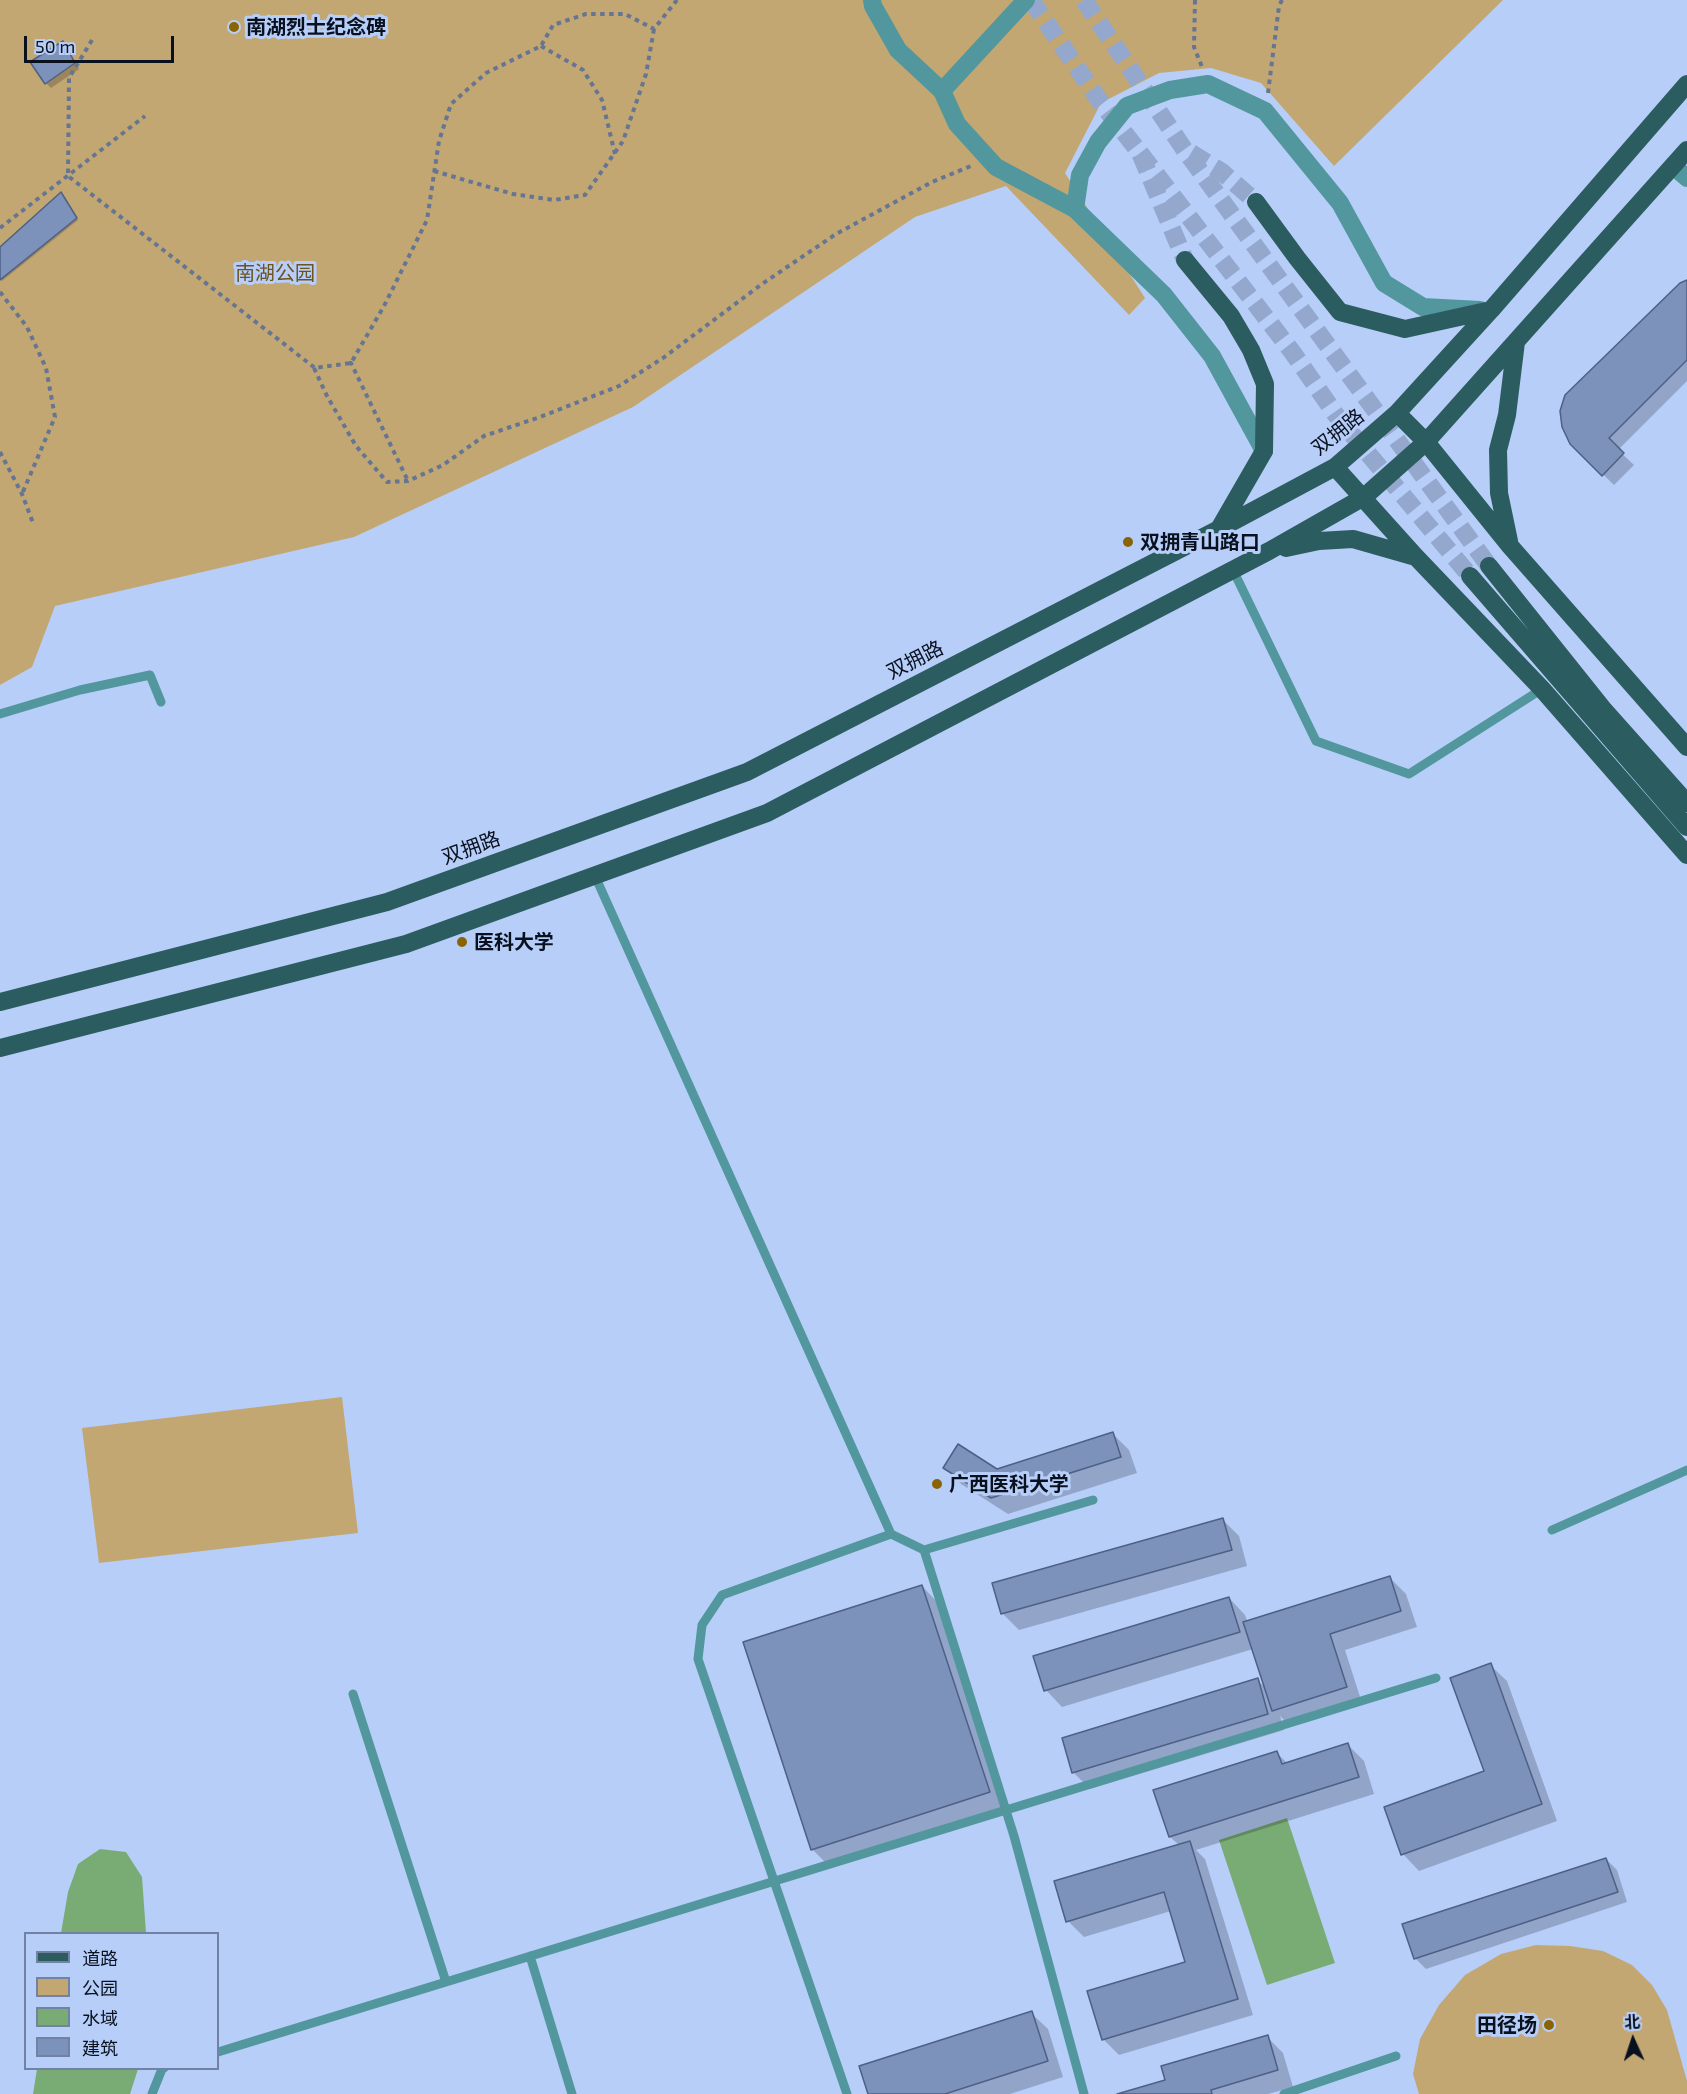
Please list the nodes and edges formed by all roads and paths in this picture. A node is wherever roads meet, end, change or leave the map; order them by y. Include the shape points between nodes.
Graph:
1 (677, 0) edge
2 (872, 0) edge
3 (1026, 0) edge
4 (1195, 0) edge
5 (1282, 0) edge
6 (654, 29) junction
7 (92, 40) dead end
8 (541, 46) junction
9 (1208, 84) junction
10 (1687, 84) edge
11 (942, 91) junction
12 (1265, 111) junction
13 (145, 116) dead end
14 (1687, 150) edge
15 (615, 154) junction
16 (987, 158) junction
17 (1673, 166) junction
18 (434, 171) junction
19 (68, 176) junction
20 (1687, 178) edge
21 (1256, 202) tunnel mouth
22 (1075, 209) junction
23 (0, 228) edge
24 (1185, 260) tunnel mouth
25 (0, 292) edge
26 (1491, 310) junction
27 (1516, 342) junction
28 (351, 363) junction
29 (314, 368) junction
30 (1397, 413) junction
31 (1426, 442) junction
32 (1264, 451) junction
33 (0, 452) edge
34 (1335, 467) junction
35 (408, 481) junction
36 (22, 494) junction
37 (1364, 497) junction
38 (33, 523) dead end
39 (1219, 529) junction
40 (1510, 546) junction
41 (1269, 551) junction
42 (1416, 557) junction
43 (1489, 566) tunnel mouth
44 (1233, 570) junction
45 (1470, 576) tunnel mouth
46 (1542, 689) junction
47 (161, 702) dead end
48 (0, 714) edge
49 (1687, 747) edge
50 (1687, 802) edge
51 (1687, 827) edge
52 (1687, 855) edge
53 (595, 876) junction
54 (0, 1002) edge
55 (0, 1048) edge
56 (1687, 1470) edge
57 (1093, 1500) dead end
58 (1552, 1530) dead end
59 (891, 1534) junction
60 (924, 1550) junction
61 (1436, 1678) dead end
62 (353, 1694) dead end
63 (1006, 1810) junction
64 (774, 1881) junction
65 (530, 1956) junction
66 (446, 1982) junction
67 (219, 2052) edge
68 (1396, 2056) dead end
69 (162, 2070) edge
70 (152, 2094) edge
71 (572, 2094) edge
72 (847, 2094) edge
73 (1084, 2094) edge
74 (1284, 2094) edge

1 - 6 path
2 - 11 street via 898,50
3 - 11 street
4 - 9 path via 1194,47
5 - 12 path
6 - 8 path via 625,14 586,14 553,25
6 - 15 path via 646,74
7 - 19 path via 69,78
8 - 15 path via 583,70 602,100
8 - 18 path via 486,73 451,104
9 - 12 street
9 - 22 street via 1170,90 1126,106 1098,142 1080,175
10 - 26 main road, 双拥路
11 - 16 street via 957,124
12 - 26 street via 1340,203 1384,283 1423,307
13 - 19 path
14 - 17 main road
15 - 18 path via 585,195 554,200 513,194
16 - 22 street via 996,167
16 - 35 path via 932,182 836,234 619,386 484,436 443,465
17 - 20 street
17 - 27 main road
18 - 28 path via 427,220
19 - 23 path
19 - 29 path
21 - 26 main road via 1340,312 1405,329
22 - 32 street via 1164,295 1199,338
24 - 32 main road via 1231,316 1251,350 1265,384
25 - 36 path via 27,327 46,369 55,417
26 - 30 main road, 双拥路
27 - 31 main road
27 - 40 main road via 1507,415 1498,450 1499,493
28 - 29 path
28 - 35 path
29 - 35 path via 356,446 387,482
30 - 31 main road
30 - 34 main road, 双拥路
31 - 37 main road
31 - 40 main road
32 - 39 main road
33 - 36 path
34 - 37 main road
34 - 39 main road, 双拥路
36 - 38 path
37 - 41 main road
37 - 42 main road
39 - 54 main road, 双拥路 via 747,772 387,903
40 - 49 main road
41 - 42 main road via 1353,539
41 - 44 main road
42 - 46 main road
43 - 50 main road via 1604,710
44 - 46 lane via 1316,741 1409,774
44 - 53 main road via 767,813
45 - 51 main road
46 - 52 main road
47 - 48 lane via 150,675 80,690
53 - 55 main road via 406,944
53 - 59 lane
56 - 58 lane
57 - 60 lane
59 - 60 lane
59 - 64 lane via 722,1595 702,1625 698,1659
60 - 63 lane
61 - 63 lane
62 - 66 lane
63 - 64 lane
63 - 73 lane
64 - 65 lane
64 - 72 lane
65 - 66 lane
65 - 71 lane
66 - 67 lane
68 - 74 lane
69 - 70 lane

